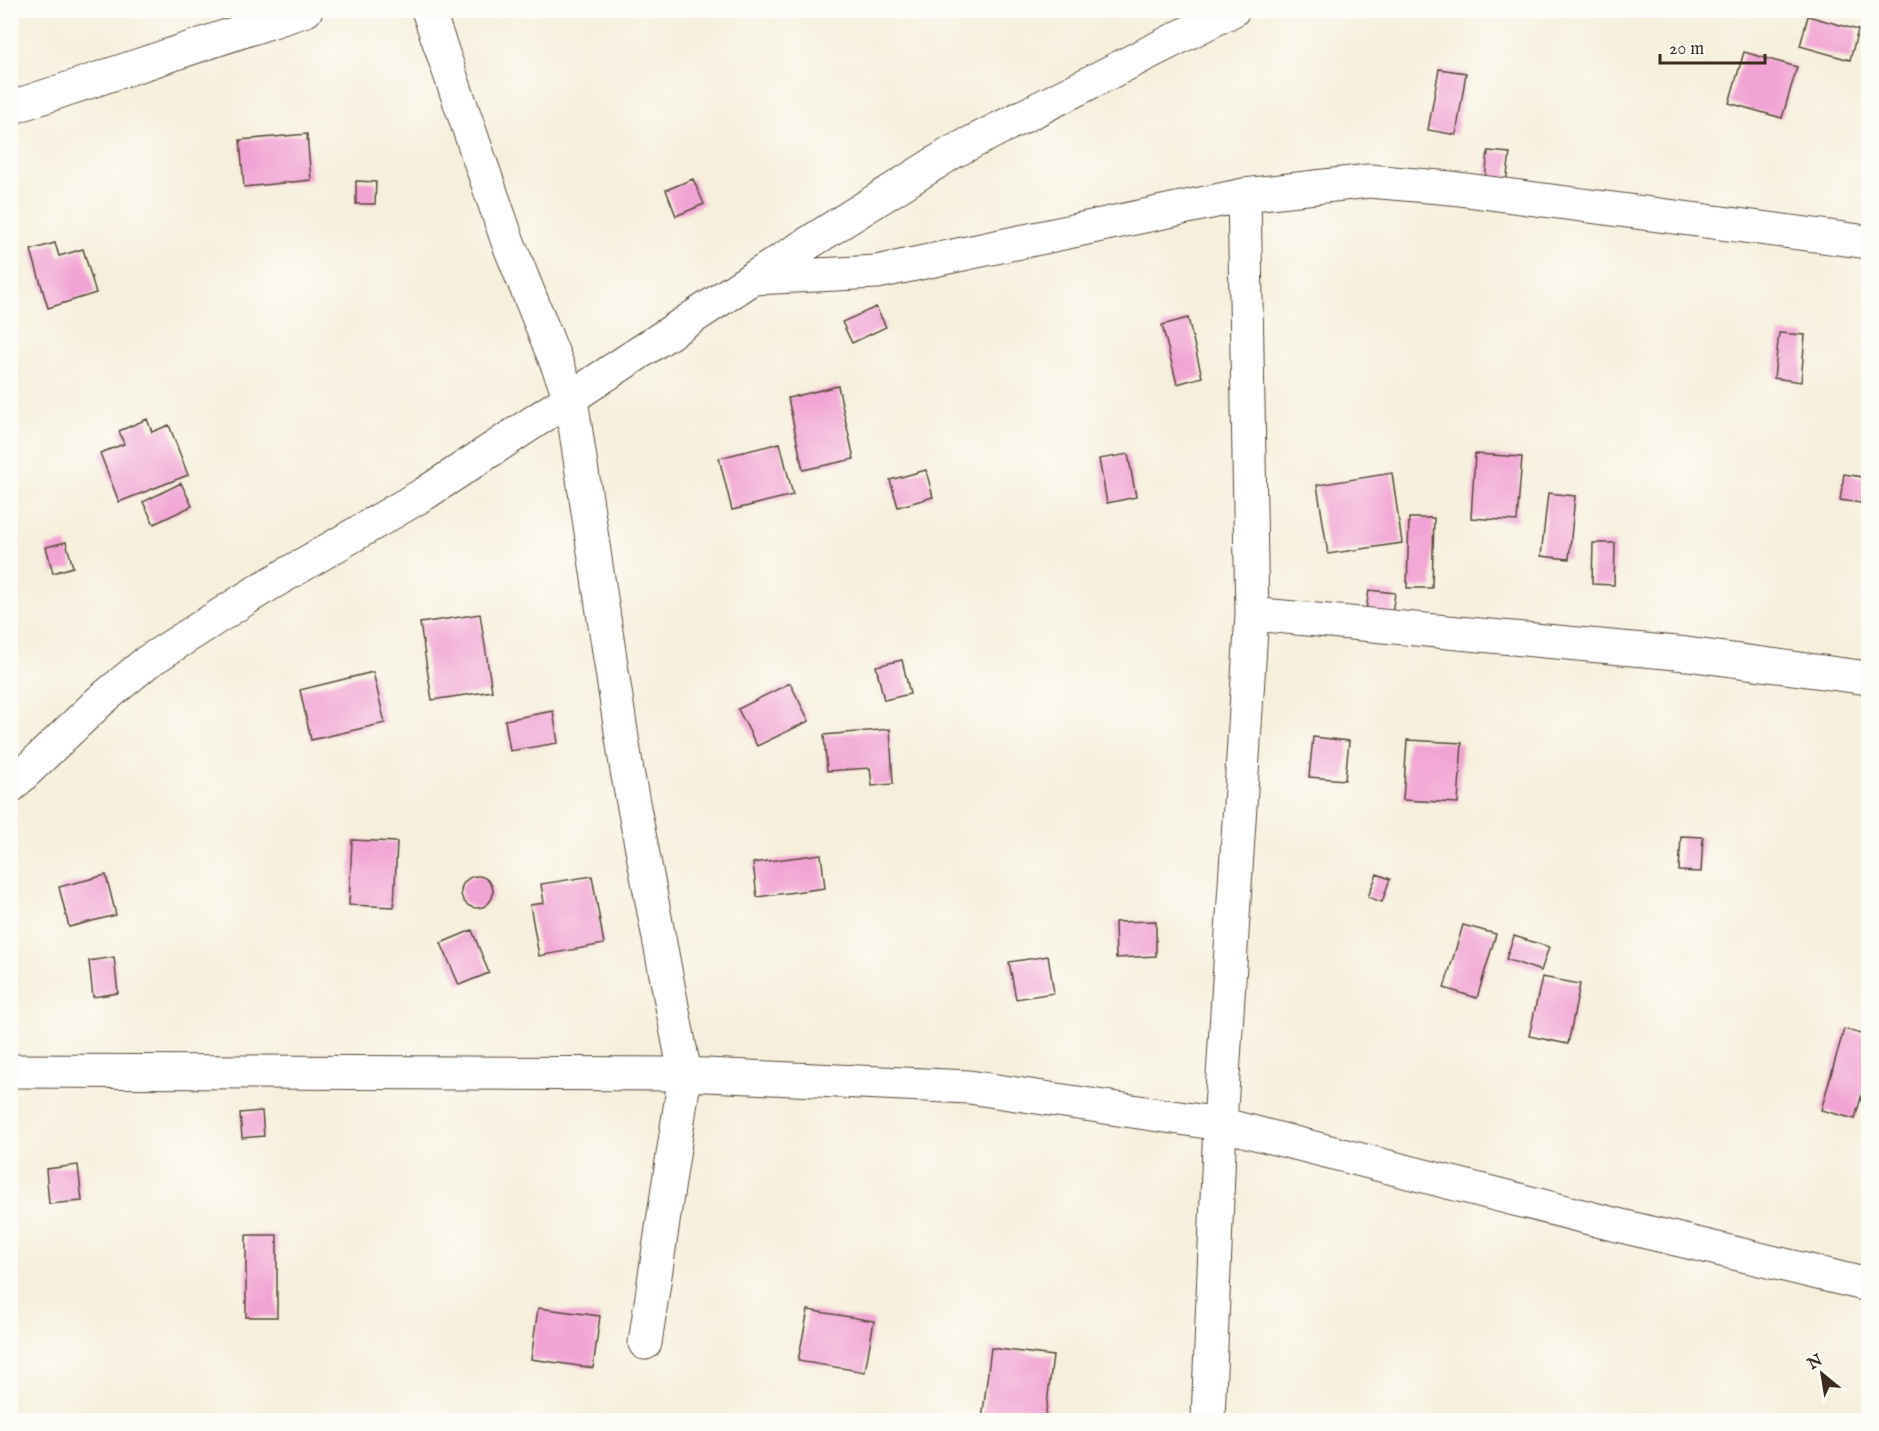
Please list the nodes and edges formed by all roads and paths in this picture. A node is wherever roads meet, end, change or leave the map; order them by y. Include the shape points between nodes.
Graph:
1 (306, 10) edge
2 (428, 10) edge
3 (1233, 10) edge
4 (10, 108) edge
5 (1244, 195) junction
6 (1869, 242) edge
7 (753, 278) junction
8 (571, 399) junction
9 (1252, 614) junction
10 (1869, 678) edge
11 (10, 787) edge
12 (10, 1071) edge
13 (685, 1074) junction
14 (1220, 1124) junction
15 (1869, 1285) edge
16 (645, 1342) dead end
17 (1208, 1420) edge

1 - 4 street
2 - 8 street via 508,242
3 - 7 street via 953,153
5 - 6 street via 1369,181
5 - 7 street via 877,272
5 - 9 street
7 - 8 street
8 - 11 street via 424,494 258,591 147,662 100,700
8 - 13 street via 627,771
9 - 10 street via 1687,654
9 - 14 street
12 - 13 street
13 - 14 street via 969,1088
13 - 16 street
14 - 15 street
14 - 17 street

